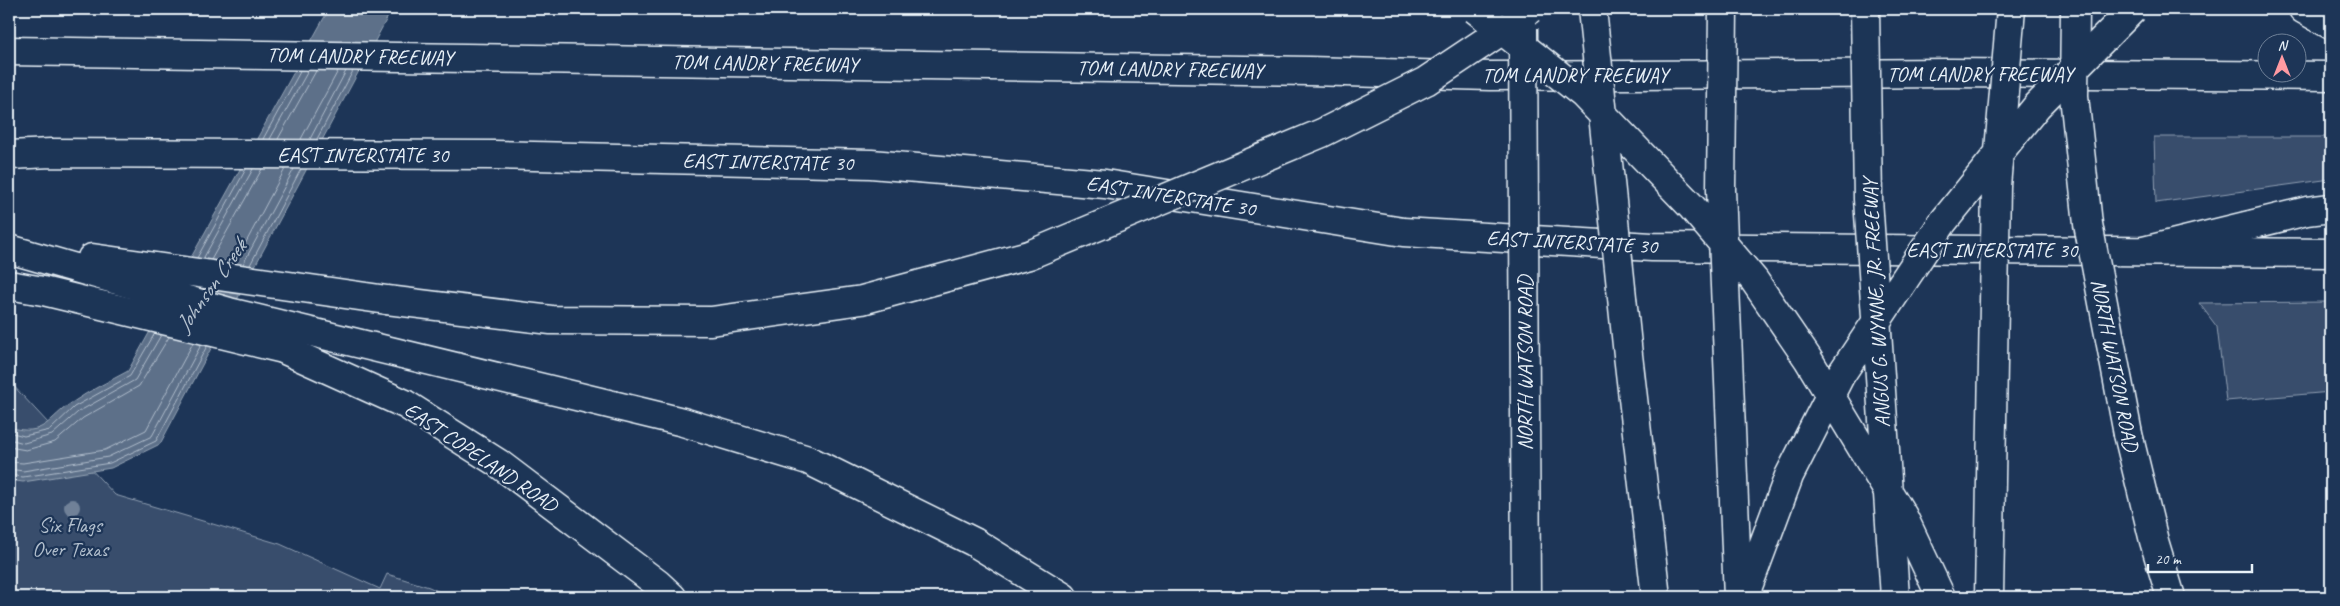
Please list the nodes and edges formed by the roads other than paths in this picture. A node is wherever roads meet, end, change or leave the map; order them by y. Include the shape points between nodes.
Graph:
1 (1475, 9) edge
2 (1523, 9) edge
3 (1530, 9) edge
4 (1592, 9) edge
5 (1723, 9) edge
6 (1865, 9) edge
7 (2011, 9) edge
8 (2076, 9) edge
9 (2133, 9) edge
10 (2303, 9) edge
11 (2331, 25) edge
12 (9, 51) edge
13 (2331, 76) edge
14 (9, 155) edge
15 (2331, 208) edge
16 (9, 247) edge
17 (2143, 252) junction
18 (2331, 253) edge
19 (9, 286) edge
20 (672, 597) edge
21 (1063, 597) edge
22 (1526, 597) edge
23 (1656, 597) edge
24 (1738, 597) edge
25 (1744, 597) edge
26 (1895, 597) edge
27 (1941, 597) edge
28 (1990, 597) edge
29 (2171, 597) edge

1 - 27 main road, bridge via 1583,94 1691,206 1754,280 1808,358 1903,516
2 - 22 main road, NORTH WATSON ROAD, bridge
3 - 16 main road, bridge via 1426,81 1322,133 1029,255 862,300 711,322 552,320
4 - 23 main road, bridge
5 - 24 main road, bridge via 1721,190
6 - 26 main road, ANGUS G. WYNNE, JR. FREEWAY, bridge via 1868,199
7 - 28 main road, bridge via 1996,186
8 - 29 main road, NORTH WATSON ROAD, bridge via 2074,96 2088,224 2128,434
9 - 25 main road, bridge via 2037,106 1943,222 1840,376 1789,476
10 - 11 main road
12 - 13 main road, TOM LANDRY FREEWAY via 1490,76 1951,73
14 - 17 main road, EAST INTERSTATE 30 via 51,152 495,155 880,165 1105,184 1403,232 1642,247
15 - 17 main road via 2307,211
16 - 21 main road via 229,312 684,422 808,460 974,542
17 - 18 main road, EAST INTERSTATE 30
19 - 20 main road, EAST COPELAND ROAD via 43,291 282,349 405,404 498,463

